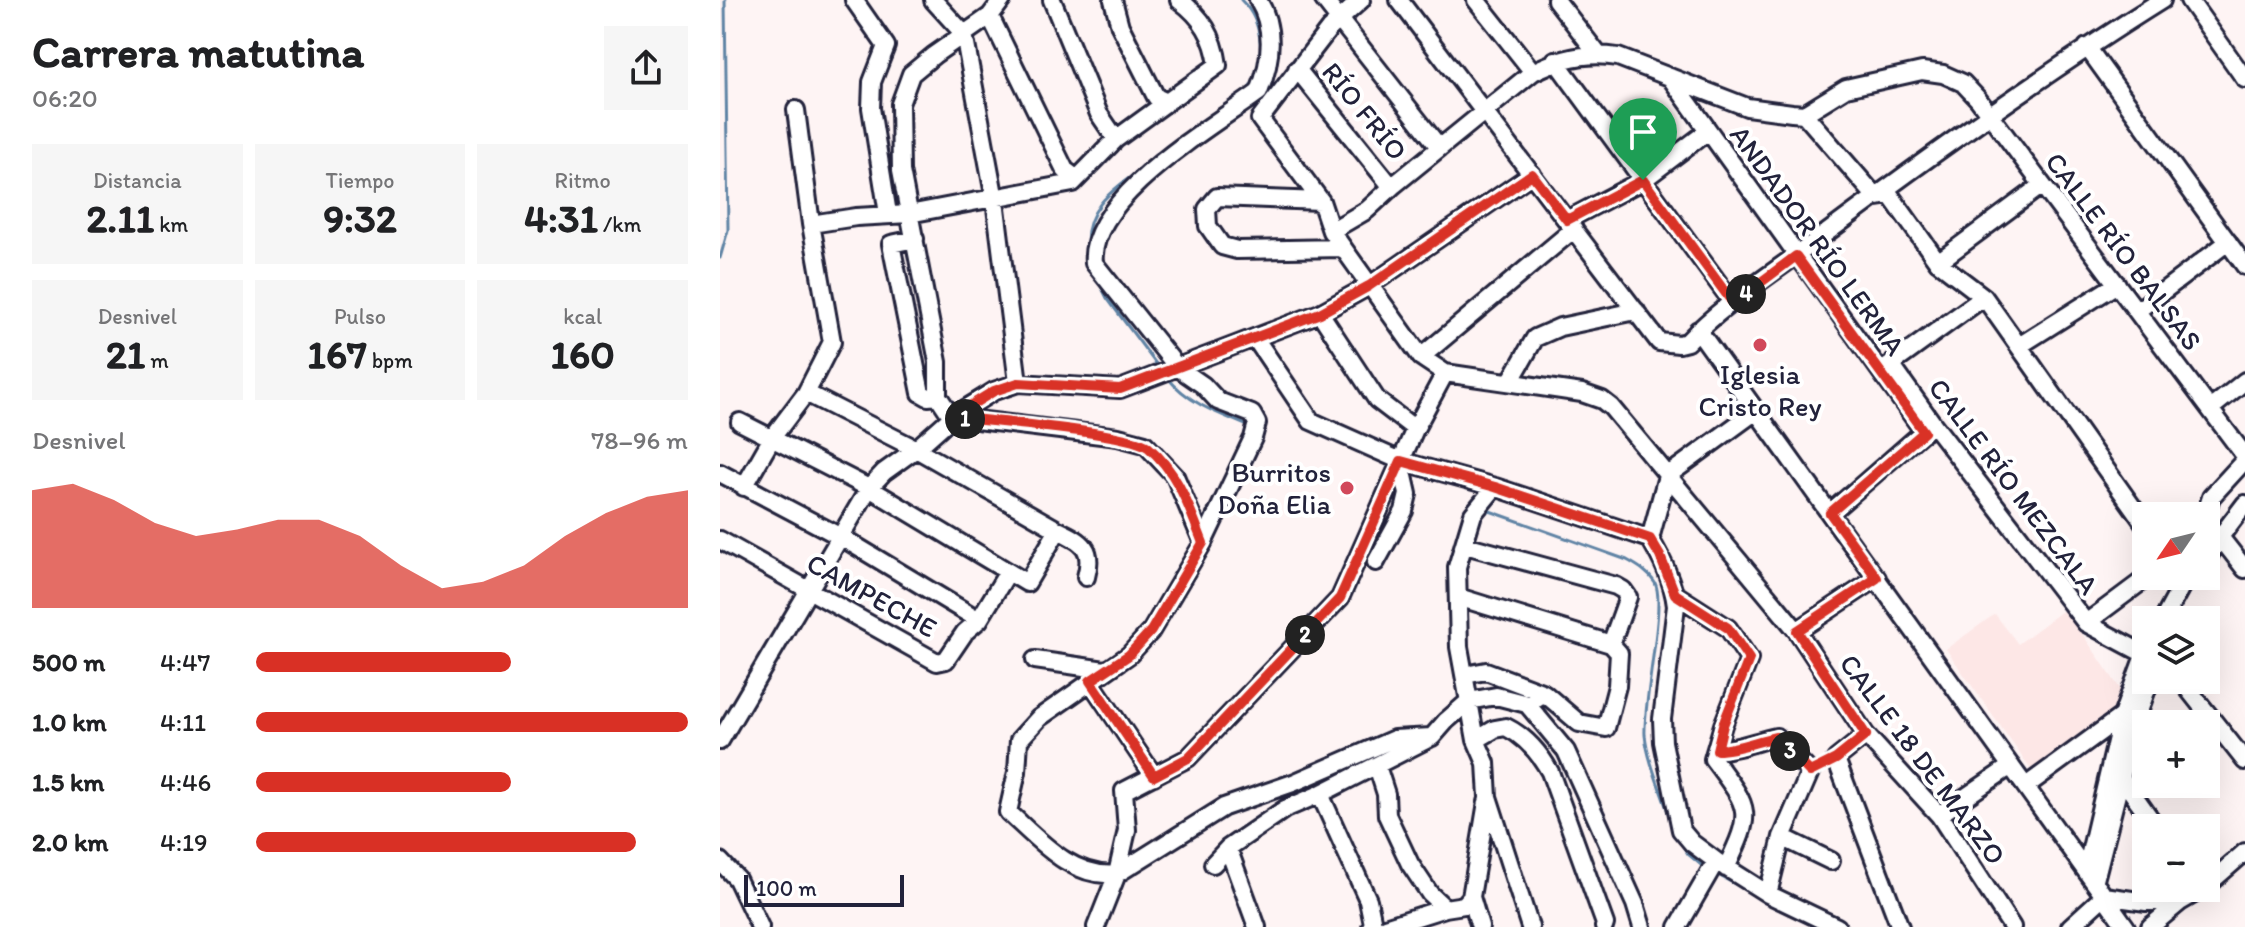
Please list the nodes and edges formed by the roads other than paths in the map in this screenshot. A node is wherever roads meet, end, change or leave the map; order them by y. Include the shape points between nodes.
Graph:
1 (854, 0) edge
2 (933, 0) edge
3 (1002, 0) edge
4 (1052, 0) edge
5 (1113, 0) edge
6 (1179, 0) edge
7 (1258, 0) edge
8 (1324, 0) edge
9 (1361, 0) edge
10 (1399, 0) edge
11 (1476, 0) edge
12 (1556, 0) edge
13 (2162, 0) edge
14 (2189, 0) edge
15 (990, 16) junction
16 (1339, 17) junction
17 (964, 34) junction
18 (2087, 47) junction
19 (1597, 53) junction
20 (1555, 60) junction
21 (1297, 69) junction
22 (1533, 72) junction
23 (1670, 77) junction
24 (2245, 79) edge
25 (1167, 102) junction
26 (796, 110) dead end
27 (1484, 112) junction
28 (1804, 114) junction
29 (1991, 115) junction
30 (1708, 131) junction
31 (1116, 139) junction
32 (1439, 147) junction
33 (1532, 174) junction
34 (1077, 179) junction
35 (1643, 180) junction
36 (1394, 185) junction
37 (2042, 185) junction
38 (1876, 197) junction
39 (995, 200) junction
40 (1321, 201) junction
41 (888, 214) junction
42 (909, 214) junction
43 (811, 224) junction
44 (1570, 224) junction
45 (1331, 231) junction
46 (915, 239) junction
47 (2228, 242) junction
48 (1343, 248) junction
49 (1796, 256) junction
50 (1938, 262) junction
51 (2245, 266) edge
52 (2117, 284) junction
53 (1369, 286) junction
54 (1984, 297) junction
55 (1733, 303) junction
56 (1636, 311) junction
57 (2137, 311) junction
58 (1320, 313) junction
59 (1698, 330) junction
60 (1255, 338) junction
61 (2019, 346) junction
62 (1421, 357) junction
63 (1174, 368) junction
64 (1886, 369) junction
65 (1445, 373) junction
66 (2245, 381) edge
67 (1510, 382) junction
68 (1018, 383) junction
69 (806, 393) junction
70 (938, 396) junction
71 (2210, 409) junction
72 (1756, 411) junction
73 (952, 417) junction
74 (740, 422) dead end
75 (1928, 428) junction
76 (1415, 429) junction
77 (772, 438) junction
78 (916, 449) junction
79 (2245, 458) edge
80 (1401, 461) junction
81 (720, 473) edge
82 (1667, 476) junction
83 (744, 487) junction
84 (869, 488) junction
85 (1494, 488) junction
86 (2209, 502) edge
87 (2245, 504) edge
88 (2132, 506) edge
89 (1830, 513) junction
90 (1058, 530) junction
91 (841, 537) junction
92 (2220, 537) joint
93 (1650, 539) junction
94 (720, 540) edge
95 (1203, 543) junction
96 (1465, 545) junction
97 (1376, 562) dead end
98 (2245, 569) edge
99 (1008, 572) junction
100 (1086, 577) dead end
101 (1877, 578) junction
102 (2132, 589) edge
103 (811, 591) junction
104 (1675, 594) junction
105 (1458, 597) junction
106 (979, 620) junction
107 (2086, 623) junction
108 (1797, 631) junction
109 (1611, 644) junction
110 (2132, 647) edge
111 (1035, 660) dead end
112 (1105, 670) junction
113 (1465, 675) junction
114 (1090, 681) junction
115 (2132, 689) edge
116 (1544, 693) junction
117 (2146, 694) edge
118 (2192, 694) edge
119 (1469, 701) junction
120 (1527, 704) junction
121 (2122, 716) junction
122 (1866, 735) junction
123 (1432, 737) junction
124 (1476, 740) junction
125 (720, 741) edge
126 (1717, 750) junction
127 (1566, 751) junction
128 (1836, 759) junction
129 (2245, 761) edge
130 (1377, 766) junction
131 (2011, 766) junction
132 (1810, 772) junction
133 (1154, 776) junction
134 (2121, 777) junction
135 (2026, 786) junction
136 (1556, 788) junction
137 (1320, 794) junction
138 (1488, 797) junction
139 (2147, 814) edge
140 (1939, 815) junction
141 (1782, 837) junction
142 (1228, 848) junction
143 (2245, 852) edge
144 (720, 861) edge
145 (1831, 861) dead end
146 (1213, 864) dead end
147 (1718, 865) junction
148 (2220, 873) edge
149 (1117, 874) junction
150 (2095, 882) junction
151 (1768, 894) junction
152 (1471, 897) junction
153 (2132, 897) edge
154 (2180, 902) edge
155 (1445, 908) junction
156 (1417, 922) edge
157 (760, 927) edge
158 (1096, 927) edge
159 (1257, 927) edge
160 (1371, 927) edge
161 (1385, 927) edge
162 (1480, 927) edge
163 (1530, 927) edge
164 (1604, 927) edge
165 (1642, 927) edge
166 (1678, 927) edge
167 (1837, 927) edge
168 (1900, 927) edge
169 (2012, 927) edge
170 (2070, 927) edge
171 (2126, 927) edge
172 (2150, 927) edge

1 - 41 street via 886,46 872,82 871,108
2 - 17 street
3 - 15 street
4 - 31 street via 1099,114
5 - 25 street via 1120,26 1156,97
6 - 25 street via 1208,29 1218,65
7 - 63 street via 1271,39 1259,92 1142,177 1098,230 1093,251 1094,263
8 - 16 street
9 - 16 street
10 - 27 street
11 - 22 street
12 - 19 street
13 - 18 street
14 - 24 street
15 - 17 street
15 - 34 street via 1065,170
16 - 21 street
16 - 32 street
17 - 39 street
17 - 42 street via 911,74 900,104 901,171
18 - 29 street
18 - 47 street
19 - 20 street
19 - 23 street
20 - 22 street
20 - 35 street
21 - 36 street, RÍO FRÍO
21 - 40 street via 1260,119
22 - 27 street
23 - 28 street via 1747,107
23 - 30 street, ANDADOR RÍO LERMA
25 - 31 street
26 - 43 street
27 - 32 street
27 - 33 street
28 - 29 street, CALLE RÍO BALSAS via 1846,88 1922,71 1963,83
28 - 38 street
29 - 37 street, CALLE RÍO BALSAS
29 - 38 street
30 - 35 street
30 - 49 street, ANDADOR RÍO LERMA
31 - 34 street
32 - 36 street
33 - 44 street
33 - 53 street
34 - 39 street
35 - 44 street
35 - 55 street
36 - 45 street via 1367,210
37 - 50 street
37 - 52 street, CALLE RÍO BALSAS
38 - 49 street
38 - 50 street via 1890,195
39 - 42 street
39 - 68 street
40 - 45 street
40 - 48 street via 1217,197 1207,209 1208,226 1222,246 1237,250
41 - 42 street
41 - 43 street
42 - 46 street
43 - 69 street via 832,342
44 - 56 street
44 - 62 street
45 - 48 street
46 - 70 street via 938,362
46 - 70 street via 891,244 921,393
47 - 51 street
47 - 57 street
48 - 53 street
49 - 55 street
49 - 64 street, ANDADOR RÍO LERMA
50 - 54 street
52 - 57 street, CALLE RÍO BALSAS
52 - 61 street
53 - 58 street
53 - 62 street
54 - 61 street
54 - 64 street
55 - 59 street
56 - 59 street via 1659,342 1687,342
56 - 67 street via 1560,327 1535,338
57 - 71 street, CALLE RÍO BALSAS
58 - 60 street
58 - 76 street via 1377,400
59 - 72 street
60 - 63 street
60 - 80 street via 1311,421
61 - 88 street
62 - 65 street
63 - 68 street via 1120,389
63 - 95 street via 1218,401 1252,414 1255,430
64 - 75 street, ANDADOR RÍO LERMA
65 - 67 street, CALLE 18 DE MARZO
65 - 76 street
66 - 71 street
67 - 82 street, CALLE 18 DE MARZO via 1602,400
68 - 73 street
69 - 77 street
69 - 78 street
70 - 73 street
71 - 79 street, CALLE RÍO BALSAS
72 - 82 street
72 - 89 street
73 - 78 street
73 - 95 street via 1145,444 1175,476
74 - 77 street
75 - 89 street
75 - 107 street, CALLE RÍO MEZCALA
76 - 80 street
77 - 83 street
77 - 84 street
78 - 84 street
78 - 90 street
79 - 86 street
80 - 85 street
80 - 97 street via 1408,494 1404,511
80 - 133 street via 1340,598 1188,758
81 - 83 street
82 - 93 street
82 - 108 street, CALLE 18 DE MARZO
83 - 91 street
84 - 91 street
84 - 99 street
85 - 93 street
85 - 96 street via 1473,514
87 - 92 street
89 - 101 street
90 - 99 street via 1027,583
90 - 100 street via 1086,549 1091,561
91 - 103 street
91 - 106 street
92 - 98 street
93 - 104 street
94 - 103 street, CAMPECHE
95 - 112 street via 1151,631 1129,655
96 - 105 street via 1457,567
96 - 109 street via 1623,590 1628,597
99 - 106 street, CAMPECHE
101 - 108 street
101 - 131 street
102 - 107 street
103 - 106 street, CAMPECHE via 937,662 946,660
103 - 125 street
104 - 126 street via 1728,628 1749,659
104 - 147 street via 1663,742 1681,830
105 - 109 street
105 - 113 street
107 - 110 street, CALLE RÍO MEZCALA
108 - 122 street, CALLE 18 DE MARZO
109 - 116 street via 1619,653 1619,670 1606,728 1579,723
111 - 112 street
112 - 114 street
113 - 116 street via 1486,671
113 - 119 street
114 - 133 street
114 - 149 street via 1039,718 1019,740 1008,812 1076,867 1104,876
115 - 121 street
116 - 120 street
117 - 134 street
118 - 129 street
119 - 120 street via 1496,696
119 - 123 street
119 - 124 street
120 - 127 street
121 - 135 street
121 - 150 street
122 - 128 street
122 - 140 street, CALLE 18 DE MARZO
123 - 130 street
123 - 149 street via 1394,739 1224,807
124 - 136 street via 1495,729 1514,731 1540,755
124 - 138 street via 1486,763
126 - 132 street via 1776,737
126 - 147 street via 1713,759 1743,799 1745,830
127 - 136 street
127 - 165 street
128 - 132 street
128 - 168 street
130 - 137 street
130 - 155 street via 1387,815 1410,864
131 - 135 street
131 - 140 street
132 - 141 street
133 - 149 street via 1124,791 1127,830
134 - 139 street
134 - 150 street
135 - 150 street
136 - 164 street
137 - 142 street via 1285,809
137 - 160 street via 1368,900
138 - 152 street
138 - 163 street
140 - 169 street, CALLE 18 DE MARZO
141 - 145 street
141 - 151 street
142 - 146 street
142 - 159 street
143 - 148 street
144 - 157 street via 737,879
147 - 151 street
147 - 166 street
149 - 158 street
150 - 153 street
150 - 170 street
150 - 171 street
151 - 167 street
152 - 155 street via 1464,905
152 - 162 street
154 - 172 street
155 - 156 street
156 - 161 street

